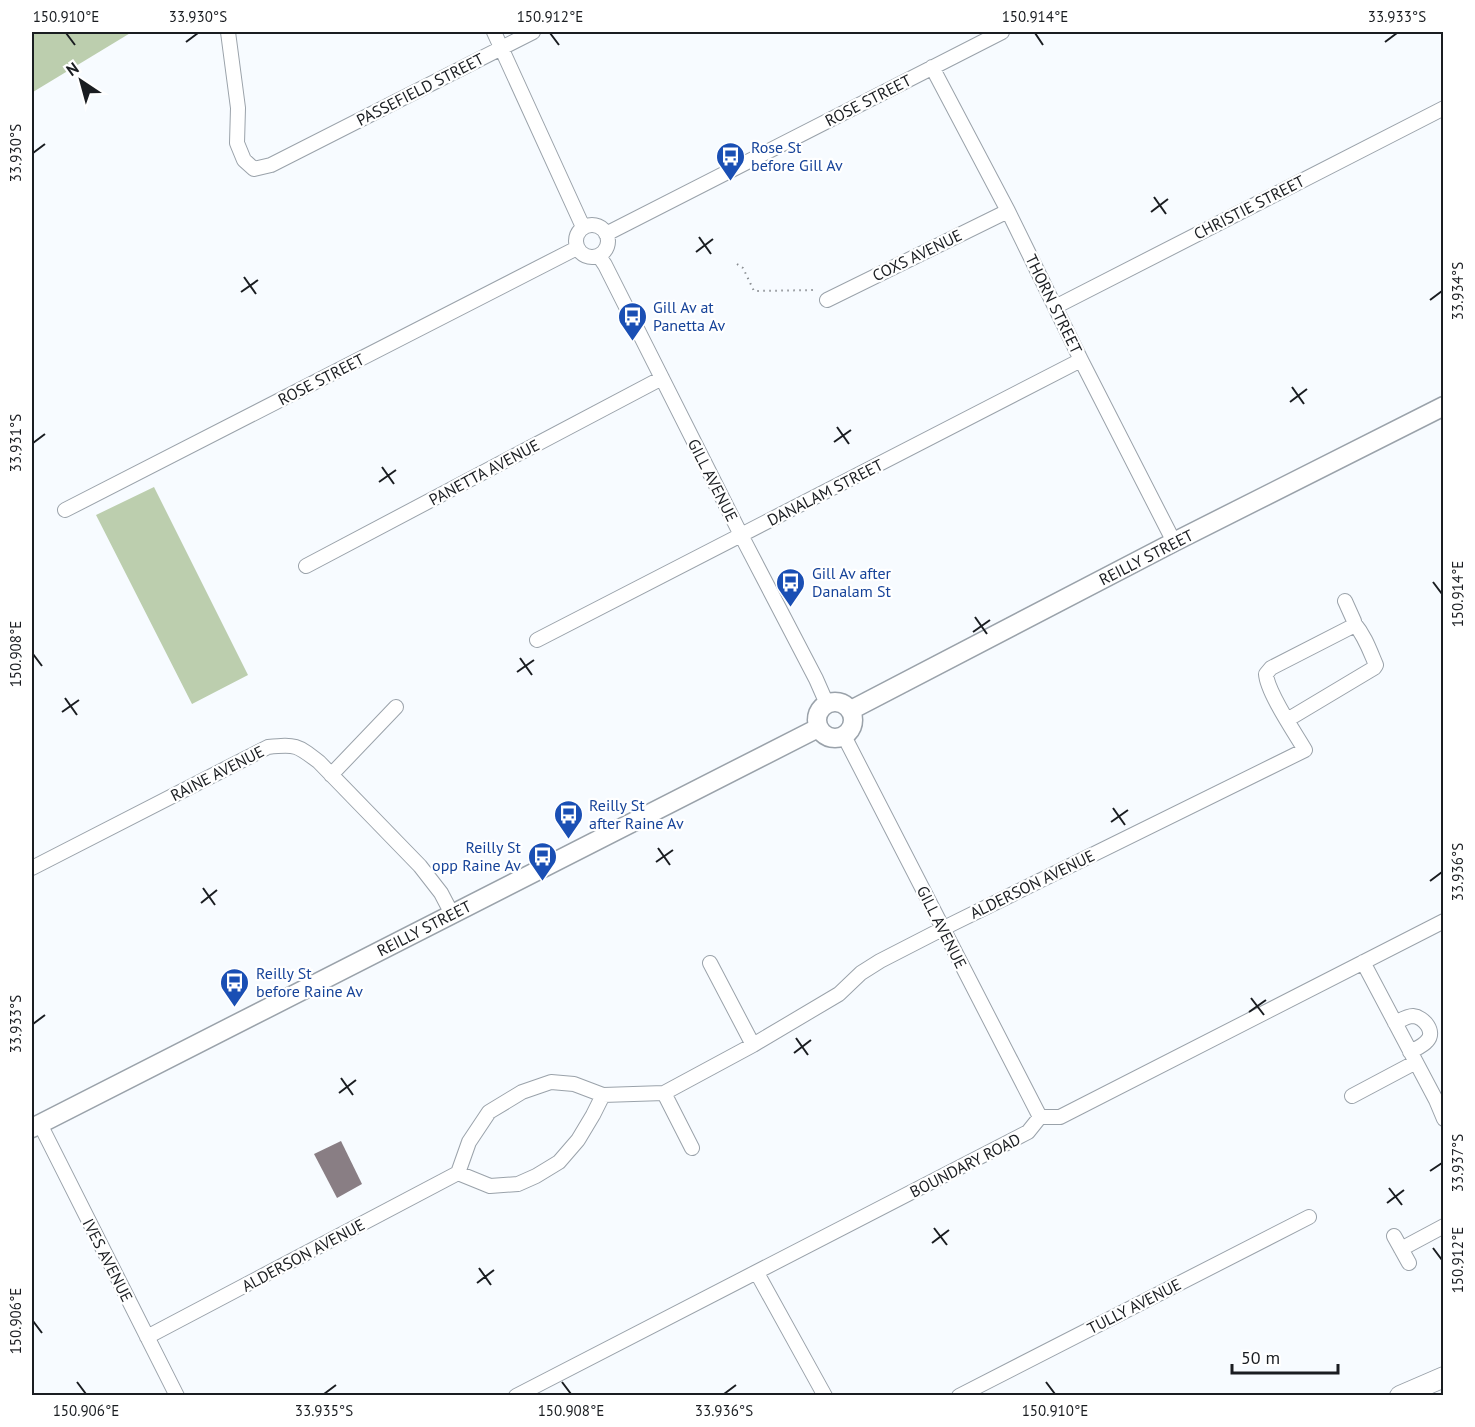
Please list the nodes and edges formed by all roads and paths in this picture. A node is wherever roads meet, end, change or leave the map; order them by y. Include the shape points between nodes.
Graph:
1 (228, 32) edge
2 (494, 32) edge
3 (533, 32) edge
4 (1002, 32) edge
5 (501, 47) junction
6 (932, 67) junction
7 (1443, 108) edge
8 (1008, 211) junction
9 (584, 227) junction
10 (606, 234) junction
11 (577, 248) junction
12 (599, 256) junction
13 (737, 264) dead end
14 (847, 290) junction
15 (827, 300) dead end
16 (1055, 307) junction
17 (1081, 360) junction
18 (662, 378) junction
19 (1443, 406) edge
20 (65, 510) dead end
21 (741, 535) junction
22 (1174, 542) junction
23 (306, 566) dead end
24 (1345, 601) dead end
25 (1354, 623) junction
26 (537, 640) dead end
27 (827, 704) junction
28 (396, 707) dead end
29 (851, 710) junction
30 (1287, 720) junction
31 (818, 728) junction
32 (844, 736) junction
33 (331, 775) junction
34 (32, 868) edge
35 (452, 914) junction
36 (1443, 921) edge
37 (943, 928) junction
38 (1363, 962) junction
39 (710, 963) dead end
40 (1395, 1023) junction
41 (753, 1045) junction
42 (1413, 1057) junction
43 (664, 1093) junction
44 (603, 1095) junction
45 (1352, 1096) dead end
46 (1040, 1117) junction
47 (1443, 1119) edge
48 (36, 1126) edge
49 (692, 1148) dead end
50 (458, 1173) junction
51 (1309, 1217) dead end
52 (1443, 1226) edge
53 (1394, 1236) dead end
54 (1401, 1249) junction
55 (1408, 1263) dead end
56 (757, 1273) junction
57 (147, 1337) junction
58 (1443, 1377) edge
59 (177, 1395) edge
60 (516, 1395) edge
61 (825, 1395) edge
62 (959, 1395) edge
63 (1400, 1395) edge

1 - 5 street, PASSEFIELD STREET via 238,108 237,143 244,160 254,169 271,165
2 - 5 street
3 - 5 street, PASSEFIELD STREET
4 - 6 street, ROSE STREET
5 - 9 street
6 - 8 street, THORN STREET
6 - 10 street, ROSE STREET
7 - 16 street, CHRISTIE STREET
8 - 14 street, COXS AVENUE
8 - 16 street, THORN STREET
9 - 10 street via 594,225
9 - 11 street via 576,236
10 - 12 street via 606,249
11 - 12 street via 588,257
11 - 20 street, ROSE STREET
12 - 18 street, GILL AVENUE
13 - 14 path via 754,291
14 - 15 street, COXS AVENUE
16 - 17 street, THORN STREET
17 - 21 street, DANALAM STREET
17 - 22 street, THORN STREET
18 - 21 street, GILL AVENUE
18 - 23 street, PANETTA AVENUE
19 - 22 main road, REILLY STREET
21 - 26 street, DANALAM STREET
21 - 27 street, GILL AVENUE
22 - 29 main road, REILLY STREET
24 - 25 street
25 - 30 street via 1366,642 1374,668
25 - 30 street via 1266,674
27 - 29 main road via 838,702
27 - 31 main road via 819,711
28 - 33 street
29 - 32 main road via 852,728
30 - 37 street, ALDERSON AVENUE via 1305,750
31 - 32 main road via 832,739
31 - 35 main road, REILLY STREET
32 - 37 street, GILL AVENUE
33 - 34 street, RAINE AVENUE via 291,744 268,747
33 - 35 street, RAINE AVENUE via 420,866
35 - 48 main road, REILLY STREET
36 - 38 street
37 - 41 street, ALDERSON AVENUE via 880,961 839,994
37 - 46 street, GILL AVENUE
38 - 40 street
38 - 46 street via 1060,1117
39 - 41 street
40 - 42 street
40 - 42 street via 1411,1016 1428,1027 1430,1038
41 - 43 street, ALDERSON AVENUE
42 - 45 street
42 - 47 street
43 - 44 street, ALDERSON AVENUE
43 - 49 street
44 - 50 street via 578,1140 559,1162 536,1176 518,1184 490,1186
44 - 50 street, ALDERSON AVENUE via 574,1084 551,1082 522,1092 489,1112 469,1142
46 - 56 street, BOUNDARY ROAD via 1028,1132
48 - 57 street, IVES AVENUE
50 - 57 street, ALDERSON AVENUE
51 - 62 street, TULLY AVENUE
52 - 54 street
53 - 54 street
54 - 55 street
56 - 60 street, BOUNDARY ROAD
56 - 61 street
57 - 59 street, IVES AVENUE
58 - 63 highway

